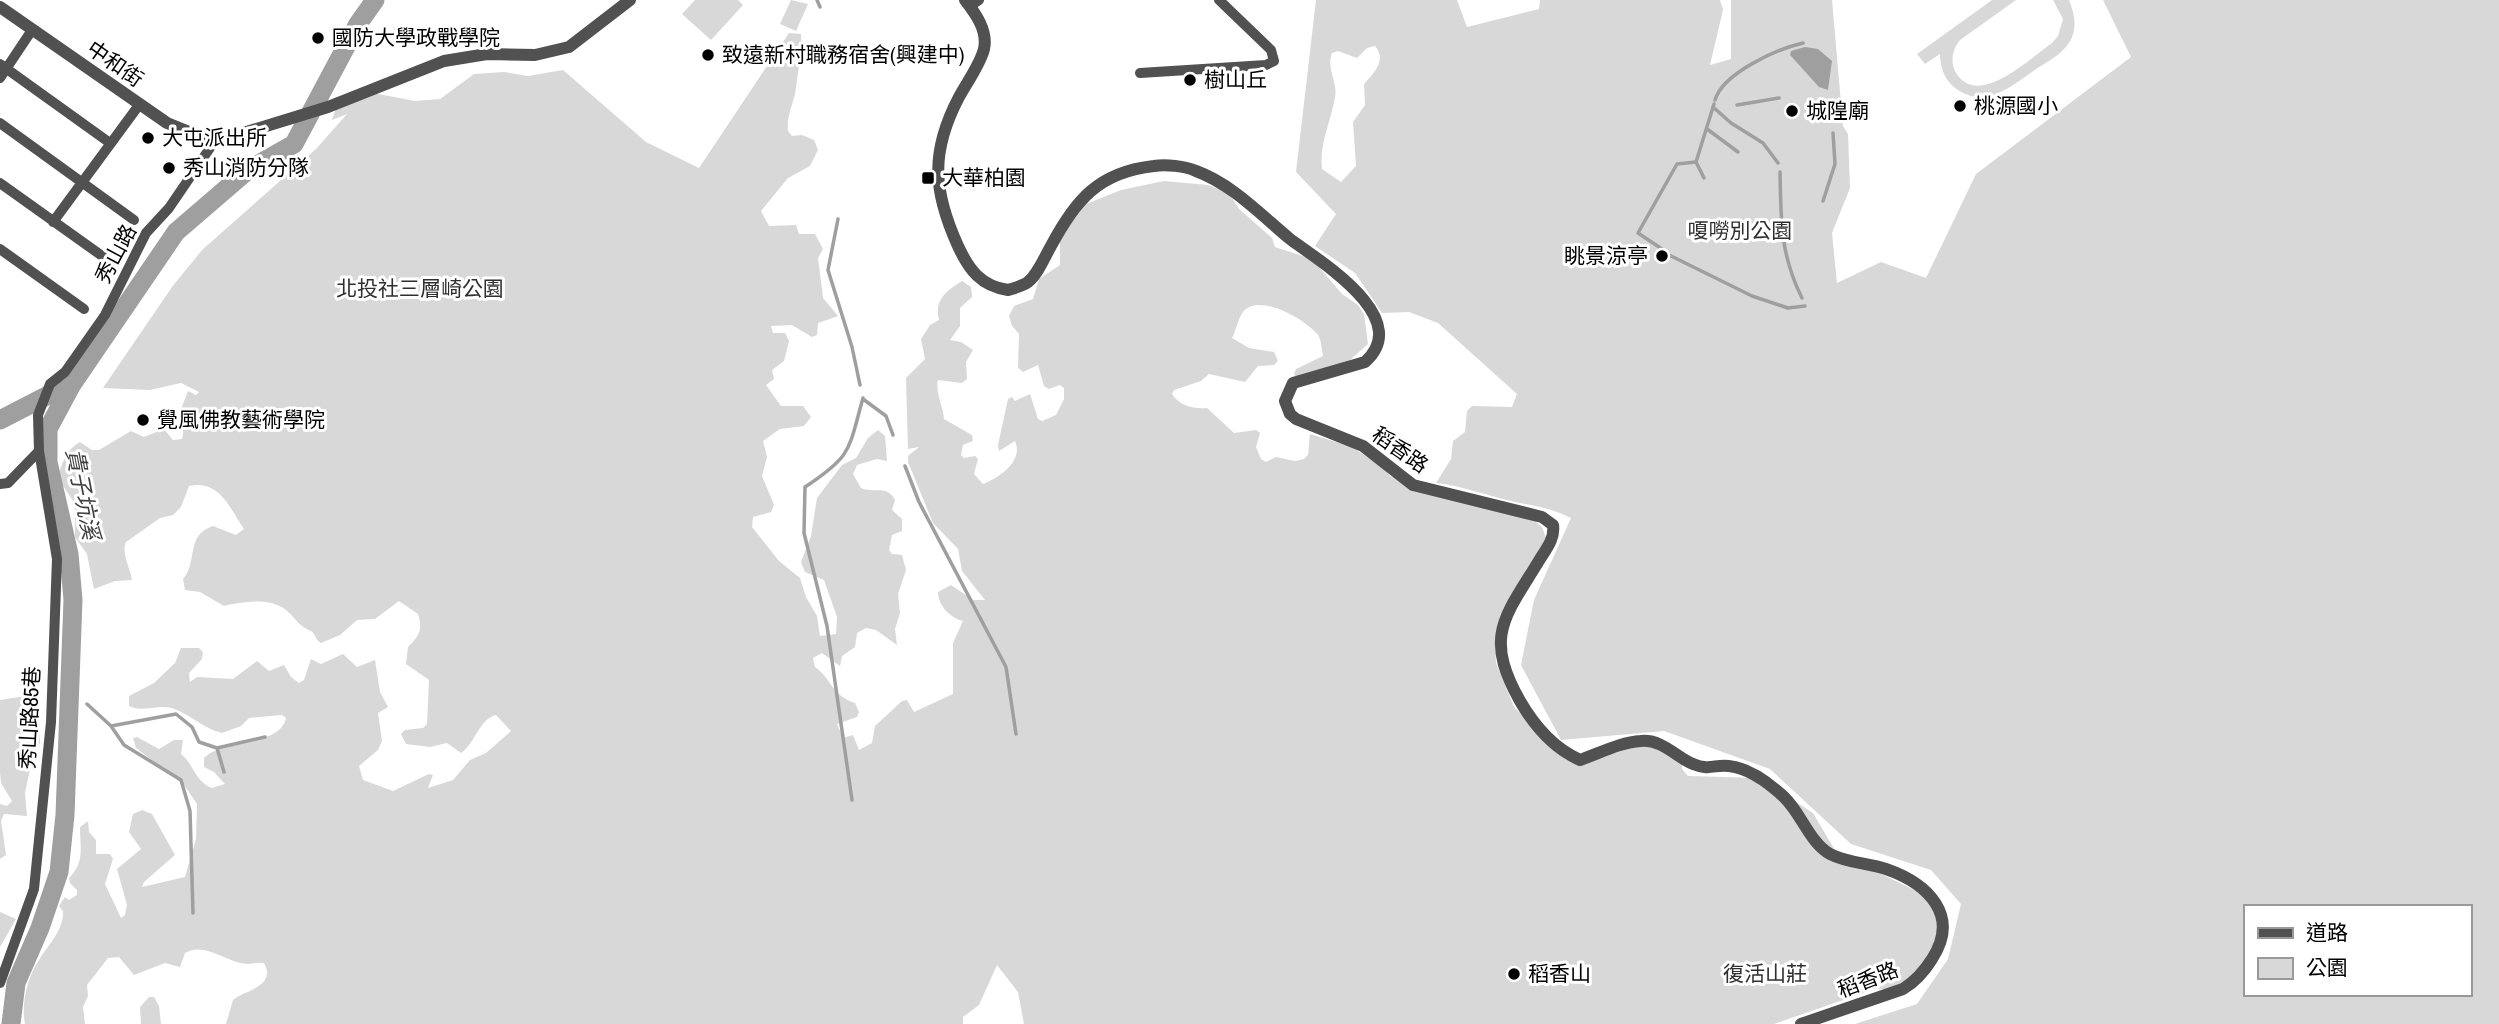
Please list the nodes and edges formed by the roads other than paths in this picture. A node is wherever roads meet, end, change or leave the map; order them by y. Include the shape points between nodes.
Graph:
1 (630, 0) edge
2 (1219, 0) edge
3 (972, 2) edge
4 (0, 6) edge
5 (32, 30) junction
6 (2, 70) edge
7 (1140, 73) dead end
8 (139, 105) junction
9 (0, 124) edge
10 (214, 142) junction
11 (110, 143) junction
12 (0, 183) edge
13 (81, 183) junction
14 (134, 220) dead end
15 (53, 222) junction
16 (0, 248) edge
17 (112, 263) dead end
18 (84, 309) dead end
19 (39, 450) junction
20 (0, 484) edge
21 (0, 983) edge
22 (1801, 1024) edge

1 - 10 street via 569,47 535,55 455,58 328,107
2 - 7 street via 1271,50 1274,61
3 - 22 street, 稻香路 via 983,29 984,50 950,116 941,144 938,178 943,212 979,279 1008,290 1027,283 1080,198 1115,174 1155,165 1173,167 1195,170 1228,187 1351,283 1374,319 1377,337 1369,359 1357,367 1293,383 1286,395 1290,414 1363,446 1413,485 1542,517 1553,525 1550,541 1511,607 1499,641 1512,686 1530,718 1552,743 1580,760 1643,740 1708,769 1728,765 1745,770 1787,800 1831,855 1888,870 1919,888 1939,907 1944,919 1943,943 1914,983
4 - 5 street, 中和街
5 - 6 street
5 - 8 street, 中和街
6 - 11 street
8 - 10 street, 中和街 via 184,132
8 - 11 street
9 - 13 street
10 - 19 street, 秀山路 via 146,233 105,315 65,372 47,389 38,415
11 - 13 street
12 - 15 street
13 - 14 street
13 - 15 street
15 - 17 street
16 - 18 street
19 - 20 street via 8,483
19 - 21 street, 秀山路85巷 via 57,559 51,722 34,889

